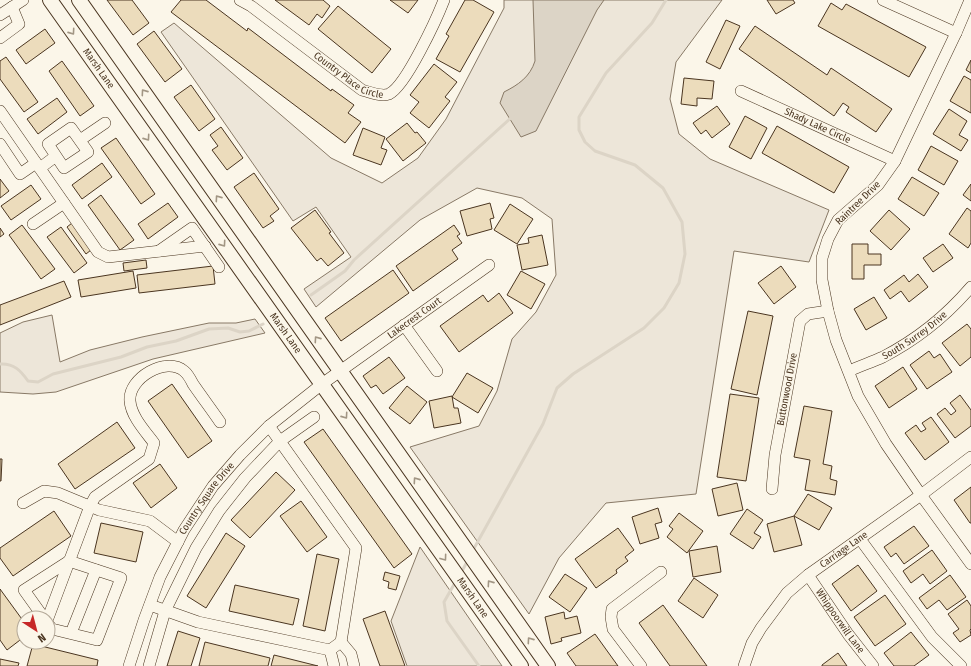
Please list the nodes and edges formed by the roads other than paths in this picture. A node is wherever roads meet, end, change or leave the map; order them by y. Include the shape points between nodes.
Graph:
1 (23, 0) edge
2 (50, 0) edge
3 (79, 0) edge
4 (240, 0) edge
5 (444, 0) edge
6 (883, 0) edge
7 (970, 0) edge
8 (4, 11) edge
9 (956, 33) junction
10 (0, 38) edge
11 (740, 91) dead end
12 (0, 111) edge
13 (105, 123) dead end
14 (80, 140) junction
15 (0, 144) edge
16 (56, 156) junction
17 (895, 161) junction
18 (38, 165) junction
19 (64, 203) junction
20 (33, 224) dead end
21 (205, 246) junction
22 (157, 252) junction
23 (489, 265) dead end
24 (219, 267) dead end
25 (971, 287) edge
26 (828, 311) junction
27 (404, 325) junction
28 (339, 371) junction
29 (437, 371) dead end
30 (849, 371) junction
31 (322, 384) junction
32 (314, 417) dead end
33 (220, 422) dead end
34 (269, 426) junction
35 (280, 441) junction
36 (971, 457) edge
37 (772, 489) dead end
38 (921, 495) junction
39 (23, 502) dead end
40 (90, 506) junction
41 (860, 539) junction
42 (178, 542) junction
43 (69, 562) junction
44 (971, 564) edge
45 (96, 570) junction
46 (661, 572) dead end
47 (808, 575) junction
48 (150, 605) junction
49 (38, 610) edge
50 (51, 610) edge
51 (165, 611) junction
52 (56, 630) edge
53 (71, 633) junction
54 (341, 642) junction
55 (330, 650) junction
56 (130, 666) edge
57 (149, 666) edge
58 (334, 666) edge
59 (354, 666) edge
60 (521, 666) edge
61 (548, 666) edge
62 (641, 666) edge
63 (744, 666) edge
64 (873, 666) edge
65 (961, 666) edge

1 - 8 street
2 -> 31 main road, Marsh Lane
28 -> 3 main road
4 - 5 street, Country Place Circle via 362,90 388,94 405,77
6 - 9 street
7 - 9 street, Raintree Drive
8 - 10 street via 19,24
9 - 17 street, Raintree Drive
11 - 17 street, Shady Lake Circle
12 - 18 street
13 - 14 street
14 - 16 street via 71,128 48,144
14 - 16 street via 88,152 64,168
15 - 18 street via 20,174
16 - 18 street
17 - 26 street, Raintree Drive via 878,185 838,220 828,239 822,258 822,280
18 - 19 street
19 - 20 street
19 - 22 street via 98,252 108,258
21 - 22 street
21 - 22 street via 192,228
21 - 24 street
23 - 27 street, Lakecrest Court
25 - 30 street, South Surrey Drive via 953,307 922,333 883,357
26 - 30 street, Raintree Drive via 836,340
26 - 37 street, Buttonwood Drive via 808,314 800,321 775,455
27 - 28 street, Lakecrest Court
27 - 29 street
28 - 31 street, Country Square Drive
61 -> 28 main road
30 - 38 street, Raintree Drive via 865,410
31 - 34 street, Country Square Drive
31 -> 60 main road, Marsh Lane
32 - 35 street
33 - 40 street via 184,372 173,366 159,367 144,375 133,387 129,399 131,410 154,443 149,460 95,497
34 - 35 street
34 - 42 street, Country Square Drive via 213,486
35 - 51 street via 245,478 219,511 196,548
35 - 54 street via 356,548
36 - 38 street, Carriage Lane
38 - 41 street, Carriage Lane
38 - 44 street, Raintree Drive
39 - 40 street via 44,491 58,493
40 - 42 street via 150,522
40 - 43 street
41 - 47 street, Carriage Lane
41 - 65 street via 932,637
42 - 48 street, Country Square Drive via 160,576
43 - 45 street
43 - 49 street via 24,590
43 - 50 street
45 - 53 street
45 - 53 street via 120,578 97,640
46 - 62 street via 612,609 613,629
47 - 63 street, Carriage Lane via 787,593 761,628 752,643
47 - 64 street, Whippoorwill Lane
48 - 51 street
48 - 56 street, Country Square Drive
51 - 55 street via 198,622
51 - 57 street
52 - 53 street
54 - 55 street
54 - 59 street via 351,654
55 - 58 street

